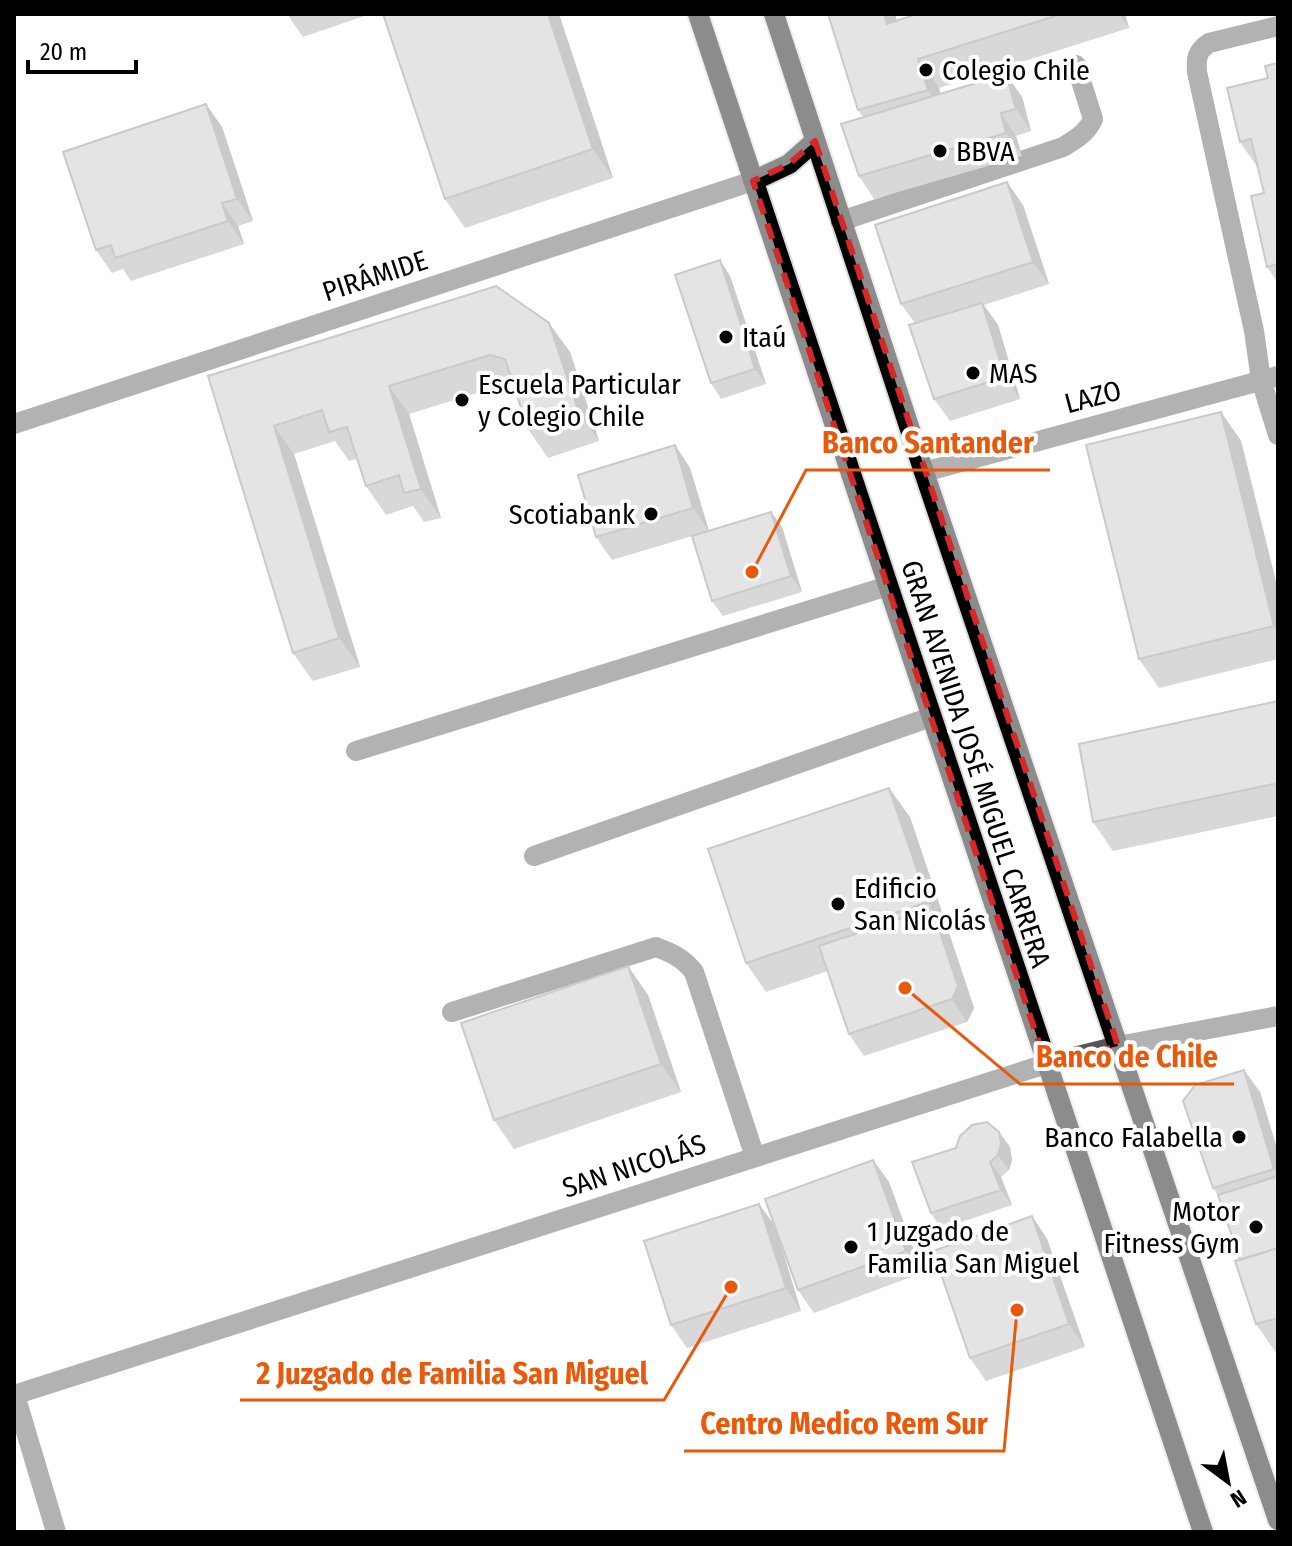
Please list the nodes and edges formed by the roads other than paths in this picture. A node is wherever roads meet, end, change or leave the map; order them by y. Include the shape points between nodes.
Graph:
1 (698, 14) edge
2 (774, 14) edge
3 (1278, 26) edge
4 (1076, 65) dead end
5 (815, 141) junction
6 (753, 181) junction
7 (841, 221) junction
8 (1270, 378) edge
9 (14, 424) edge
10 (1278, 435) edge
11 (924, 472) junction
12 (888, 586) junction
13 (931, 717) junction
14 (356, 751) dead end
15 (534, 856) dead end
16 (452, 1012) dead end
17 (1278, 1016) edge
18 (1118, 1046) junction
19 (1046, 1064) junction
20 (755, 1157) junction
21 (14, 1395) edge
22 (1278, 1520) edge
23 (56, 1532) edge
24 (1203, 1532) edge

1 - 6 main road, GRAN AVENIDA JOSÉ MIGUEL CARRERA
2 - 5 main road, GRAN AVENIDA JOSÉ MIGUEL CARRERA
3 - 8 street via 1209,43 1196,59 1254,331
4 - 7 street via 1093,119 1078,139
5 - 6 main road via 789,164
5 - 7 main road, GRAN AVENIDA JOSÉ MIGUEL CARRERA
6 - 9 street, PIRÁMIDE
6 - 12 main road, GRAN AVENIDA JOSÉ MIGUEL CARRERA
7 - 11 main road, GRAN AVENIDA JOSÉ MIGUEL CARRERA
8 - 10 street
8 - 11 street, LAZO
11 - 18 main road, GRAN AVENIDA JOSÉ MIGUEL CARRERA
12 - 13 main road, GRAN AVENIDA JOSÉ MIGUEL CARRERA
12 - 14 street
13 - 15 street
13 - 19 main road, GRAN AVENIDA JOSÉ MIGUEL CARRERA
16 - 20 street via 656,947 671,952 694,972
17 - 18 street, SAN NICOLÁS
18 - 19 street, SAN NICOLÁS
18 - 22 main road, GRAN AVENIDA JOSÉ MIGUEL CARRERA
19 - 20 street, SAN NICOLÁS
19 - 24 main road, GRAN AVENIDA JOSÉ MIGUEL CARRERA
20 - 21 street, SAN NICOLÁS
21 - 23 street

